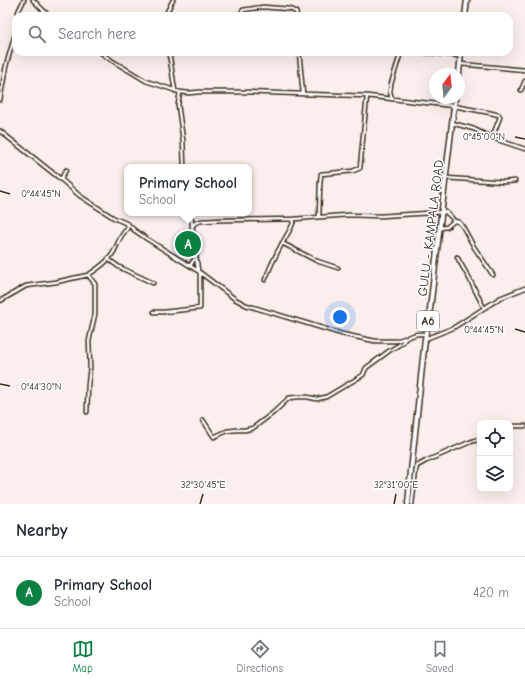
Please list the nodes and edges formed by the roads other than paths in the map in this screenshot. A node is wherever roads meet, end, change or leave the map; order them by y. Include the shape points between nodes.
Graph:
1 (24, 0) edge
2 (33, 0) edge
3 (172, 0) edge
4 (467, 0) edge
5 (18, 12) edge
6 (45, 12) edge
7 (167, 12) edge
8 (242, 12) edge
9 (296, 12) edge
10 (466, 12) edge
11 (12, 45) edge
12 (106, 56) edge
13 (170, 56) edge
14 (299, 56) edge
15 (400, 56) edge
16 (461, 56) edge
17 (460, 64) junction
18 (459, 68) edge
19 (525, 70) edge
20 (525, 81) edge
21 (521, 90) dead end
22 (175, 91) junction
23 (180, 92) junction
24 (303, 94) junction
25 (367, 96) junction
26 (392, 99) junction
27 (0, 100) edge
28 (454, 106) junction
29 (452, 123) junction
30 (0, 131) edge
31 (492, 138) junction
32 (525, 149) edge
33 (184, 164) edge
34 (66, 170) dead end
35 (446, 178) junction
36 (61, 179) junction
37 (515, 181) dead end
38 (442, 212) junction
39 (191, 216) edge
40 (319, 217) junction
41 (294, 218) junction
42 (454, 221) junction
43 (128, 224) junction
44 (192, 227) junction
45 (440, 228) junction
46 (127, 229) junction
47 (134, 230) junction
48 (282, 243) junction
49 (196, 256) junction
50 (457, 257) dead end
51 (108, 259) junction
52 (190, 266) junction
53 (338, 268) dead end
54 (199, 272) junction
55 (88, 275) junction
56 (493, 275) dead end
57 (265, 280) dead end
58 (153, 283) dead end
59 (525, 288) edge
60 (0, 301) edge
61 (484, 308) junction
62 (154, 312) dead end
63 (426, 334) junction
64 (406, 337) junction
65 (425, 339) junction
66 (87, 412) dead end
67 (203, 420) dead end
68 (525, 426) edge
69 (513, 427) edge
70 (477, 440) edge
71 (408, 504) edge
72 (412, 504) edge

1 - 5 street
2 - 6 street
3 - 7 street
4 - 10 main road
8 - 9 street via 263,7 290,8
11 - 27 street
12 - 22 street via 146,81
13 - 22 street
14 - 24 street
15 - 26 street via 391,84
16 - 17 main road
17 - 18 main road
17 - 19 street
20 - 21 street
22 - 23 street
23 - 24 street
23 - 33 street via 178,105
24 - 25 street
25 - 26 street
25 - 40 street via 360,168 321,174
26 - 28 street
28 - 29 main road, GULU - KAMPALA ROAD / A6
28 - 31 street via 499,115
29 - 31 street via 474,129
29 - 35 main road, GULU - KAMPALA ROAD / A6
30 - 36 street
31 - 32 street
34 - 36 street
35 - 37 street
35 - 38 main road, GULU - KAMPALA ROAD / A6
36 - 43 street via 80,196
38 - 40 street
38 - 42 street via 446,212
38 - 45 main road, GULU - KAMPALA ROAD / A6
39 - 44 street
40 - 41 street
41 - 44 street via 201,221
41 - 48 street
42 - 45 street via 447,227
42 - 56 street via 463,226
43 - 46 street
43 - 47 street
44 - 49 street
45 - 63 main road, GULU - KAMPALA ROAD / A6
46 - 47 street
46 - 51 street via 122,233
47 - 52 street
48 - 53 street via 317,261
48 - 57 street
49 - 52 street
49 - 54 street
50 - 61 street
51 - 55 street
51 - 58 street
52 - 54 street
54 - 62 street via 200,308
54 - 64 street via 246,305 342,334 375,341 396,341
55 - 60 street via 26,286
55 - 66 street via 95,284 95,299 89,341
59 - 61 street
61 - 65 street via 453,328
63 - 64 street
63 - 65 main road, GULU - KAMPALA ROAD / A6
64 - 67 street via 402,343 366,368 363,375 326,397 288,398 253,428 227,431 214,437
65 - 71 main road, GULU - KAMPALA ROAD / A6
68 - 69 street
70 - 72 street via 417,466

